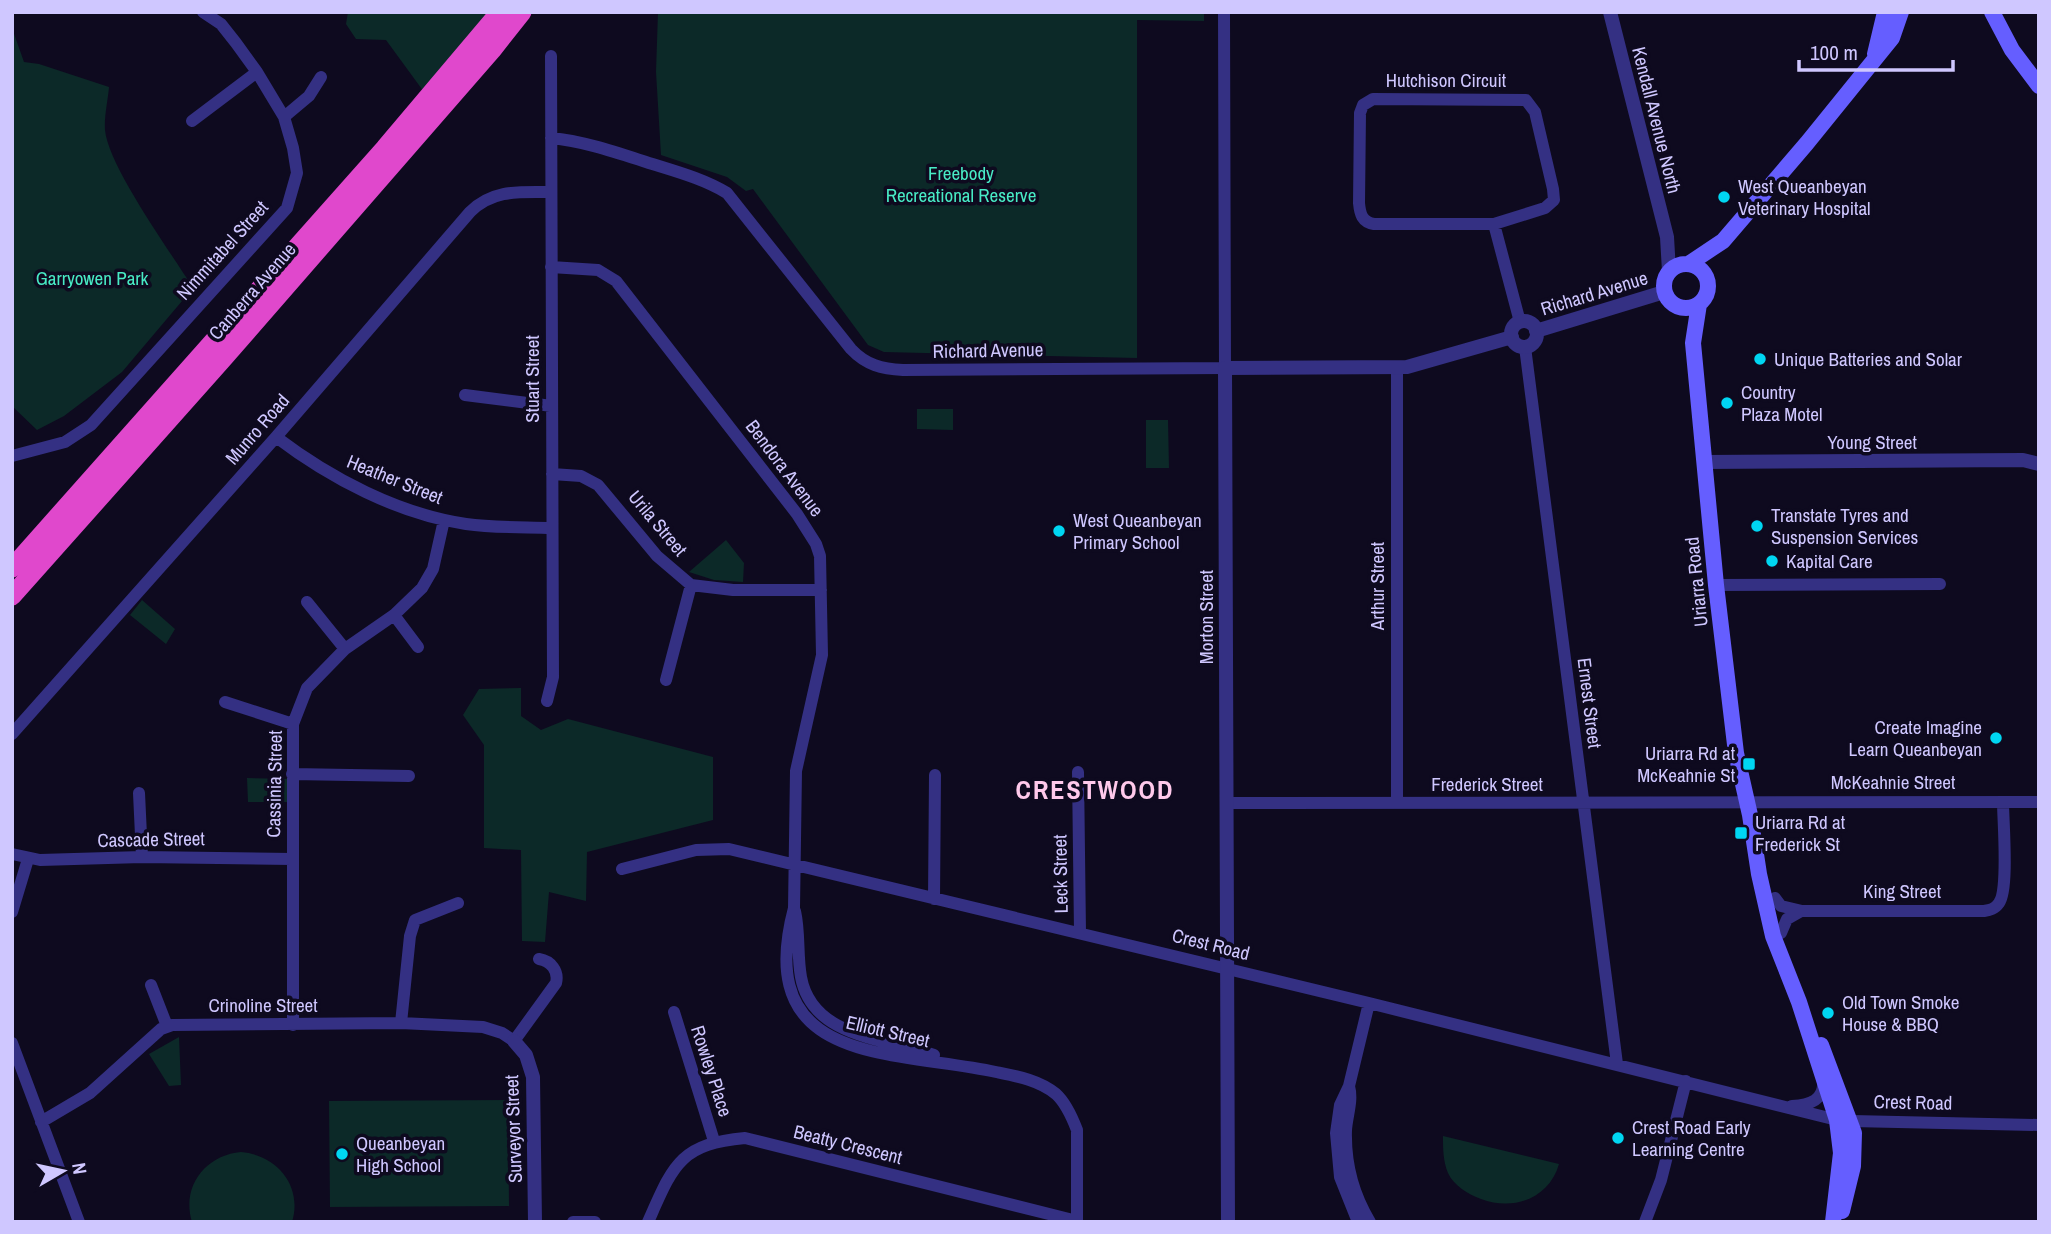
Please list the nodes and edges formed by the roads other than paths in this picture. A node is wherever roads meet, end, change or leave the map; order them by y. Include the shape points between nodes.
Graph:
1 (203, 12) edge
2 (500, 12) edge
3 (522, 12) edge
4 (1224, 12) edge
5 (1609, 12) edge
6 (1886, 12) edge
7 (1901, 12) edge
8 (1992, 12) edge
9 (551, 56) dead end
10 (1868, 69) junction
11 (257, 72) junction
12 (321, 77) dead end
13 (2039, 86) edge
14 (284, 117) junction
15 (192, 121) dead end
16 (551, 138) junction
17 (551, 192) junction
18 (1494, 224) junction
19 (1667, 237) junction
20 (1723, 241) junction
21 (1689, 263) junction
22 (551, 267) junction
23 (1669, 271) junction
24 (1708, 281) junction
25 (1664, 292) junction
26 (1699, 304) junction
27 (1678, 307) junction
28 (1520, 322) junction
29 (1536, 331) junction
30 (1511, 337) junction
31 (1693, 343) junction
32 (1525, 347) junction
33 (1225, 368) junction
34 (1396, 368) junction
35 (465, 396) dead end
36 (552, 406) junction
37 (276, 437) junction
38 (12, 456) edge
39 (1704, 462) junction
40 (2039, 464) edge
41 (552, 474) junction
42 (444, 520) junction
43 (552, 528) junction
44 (12, 568) edge
45 (691, 584) junction
46 (1940, 584) dead end
47 (1716, 585) junction
48 (821, 590) junction
49 (12, 596) edge
50 (307, 601) dead end
51 (394, 615) junction
52 (418, 647) dead end
53 (345, 649) junction
54 (666, 680) dead end
55 (547, 701) dead end
56 (225, 702) dead end
57 (293, 724) junction
58 (12, 734) edge
59 (1078, 772) dead end
60 (292, 774) junction
61 (935, 775) dead end
62 (409, 776) dead end
63 (139, 793) dead end
64 (1584, 802) junction
65 (2003, 802) junction
66 (2039, 802) edge
67 (1226, 803) junction
68 (1397, 803) junction
69 (1749, 809) junction
70 (12, 854) edge
71 (142, 858) junction
72 (28, 859) junction
73 (292, 859) junction
74 (796, 865) junction
75 (622, 869) dead end
76 (1775, 898) junction
77 (934, 899) junction
78 (458, 903) dead end
79 (1802, 911) junction
80 (12, 912) edge
81 (1080, 933) junction
82 (1781, 933) junction
83 (539, 959) dead end
84 (1226, 970) junction
85 (1787, 971) junction
86 (151, 985) dead end
87 (1799, 1002) junction
88 (1370, 1003) junction
89 (674, 1012) dead end
90 (401, 1023) junction
91 (293, 1025) junction
92 (167, 1026) junction
93 (514, 1041) junction
94 (12, 1043) edge
95 (16, 1064) edge
96 (1616, 1064) junction
97 (1823, 1079) junction
98 (1686, 1081) junction
99 (1349, 1086) junction
100 (1788, 1107) junction
101 (1845, 1121) junction
102 (41, 1122) junction
103 (2039, 1125) edge
104 (715, 1141) junction
105 (1077, 1221) edge
106 (79, 1222) edge
107 (535, 1222) edge
108 (573, 1222) edge
109 (595, 1222) edge
110 (648, 1222) edge
111 (1228, 1222) edge
112 (1358, 1222) edge
113 (1370, 1222) edge
114 (1645, 1222) edge
115 (1833, 1222) edge
116 (1840, 1222) edge

1 - 11 street, Nimmitabel Street via 221,24
2 - 44 highway, Canberra Avenue
3 - 49 highway, Canberra Avenue
4 - 33 street, Morton Street
5 - 19 street, Kendall Avenue North
6 - 10 main road
7 - 10 main road via 1895,33
8 - 13 main road
9 - 16 street, Stuart Street
10 - 20 main road
11 - 14 street, Nimmitabel Street
11 - 15 street
12 - 14 street via 309,96
14 - 38 street, Nimmitabel Street via 297,173 287,208 91,425 65,442
16 - 17 street, Stuart Street
16 - 33 street, Richard Avenue via 632,157 698,178 727,193 845,341 878,368
17 - 22 street, Stuart Street
17 - 37 street, Munro Road via 501,193 480,202
18 - 18 street, Hutchison Circuit via 1365,221 1359,203 1363,105 1373,99 1518,99 1530,103 1554,200 1545,208
18 - 28 street
19 - 21 street, Kendall Avenue North
19 - 23 street, Kendall Avenue North
20 - 21 main road
20 - 24 main road
21 - 23 main road
21 - 24 main road via 1702,269
22 - 36 street, Stuart Street
22 - 48 street, Bendora Avenue via 598,270 616,281 808,529 820,556
23 - 25 main road
24 - 26 main road via 1707,294
25 - 27 main road
25 - 29 street, Richard Avenue
26 - 27 main road
26 - 31 main road, Uriarra Road
27 - 31 main road, Uriarra Road
28 - 29 street via 1531,324
28 - 30 street
29 - 32 street via 1533,343
30 - 32 street
30 - 34 street, Richard Avenue
31 - 39 main road, Uriarra Road
32 - 64 street, Ernest Street
33 - 34 street, Richard Avenue
33 - 67 street, Morton Street
34 - 68 street, Arthur Street
35 - 36 street
36 - 41 street, Stuart Street
37 - 42 street, Heather Street via 309,462 368,492
37 - 58 street, Munro Road
39 - 40 street, Young Street via 2023,460
39 - 47 main road, Uriarra Road
41 - 43 street, Stuart Street
41 - 45 street, Urila Street via 580,476 598,485 657,556
42 - 43 street, Heather Street
42 - 51 street, Cassinia Street via 428,579
43 - 55 street, Stuart Street via 554,677
45 - 48 street via 733,590
45 - 54 street
46 - 47 street
47 - 69 main road, Uriarra Road via 1734,743
48 - 74 street, Bendora Avenue via 822,654 796,771
50 - 53 street
51 - 52 street
51 - 53 street, Cassinia Street
53 - 57 street, Cassinia Street via 307,688
56 - 57 street
57 - 60 street, Cassinia Street
59 - 81 street, Leck Street
60 - 62 street
60 - 73 street, Cassinia Street
61 - 77 street
63 - 71 street
64 - 68 street, Frederick Street
64 - 69 street, Frederick Street
64 - 96 street, Ernest Street
65 - 66 street, McKeahnie Street
65 - 69 street, McKeahnie Street
65 - 79 street, King Street via 2004,888 1994,908
67 - 68 street, Frederick Street
67 - 84 street, Morton Street
69 - 76 main road, Uriarra Road
69 - 85 main road, Uriarra Road via 1770,924
70 - 72 street, Cascade Street
71 - 72 street, Cascade Street
71 - 73 street, Cascade Street
72 - 80 street
73 - 91 street, Cassinia Street
74 - 75 street, Crest Road via 718,848
74 - 77 street, Crest Road
74 - 105 street, Elliott Street via 788,972 794,998 810,1021 844,1044 957,1063 1045,1086 1058,1096 1077,1130
76 - 79 street, King Street via 1781,906
76 - 82 main road, Uriarra Road
77 - 81 street, Crest Road
78 - 90 street via 415,920
79 - 82 street via 1788,917
81 - 84 street, Crest Road
82 - 85 main road, Uriarra Road
83 - 93 street via 554,968 556,982
84 - 88 street, Crest Road
84 - 111 street, Morton Street
85 - 87 main road, Uriarra Road
86 - 92 street
87 - 97 main road, Uriarra Road
87 - 101 main road, Uriarra Road via 1824,1049
88 - 96 street, Crest Road
88 - 99 street
89 - 104 street, Rowley Place
90 - 91 street, Crinoline Street
90 - 93 street, Crinoline Street via 484,1027
91 - 92 street, Crinoline Street
92 - 102 street via 90,1093
93 - 107 street, Surveyor Street via 526,1055 533,1077
94 - 95 street
95 - 102 street
96 - 98 street, Crest Road
97 - 100 street via 1824,1088 1816,1101
97 - 101 main road, Uriarra Road
98 - 100 street, Crest Road
98 - 114 street via 1661,1181
99 - 112 street via 1340,1105 1336,1154
99 - 113 street via 1349,1167 1357,1198
100 - 101 street, Crest Road
101 - 103 street, Crest Road
101 - 115 main road, Uriarra Road
101 - 116 main road, Uriarra Road via 1854,1137 1854,1156
102 - 106 street
104 - 105 street, Beatty Crescent via 745,1138
104 - 110 street, Beatty Crescent via 688,1154 666,1181
108 - 109 street

